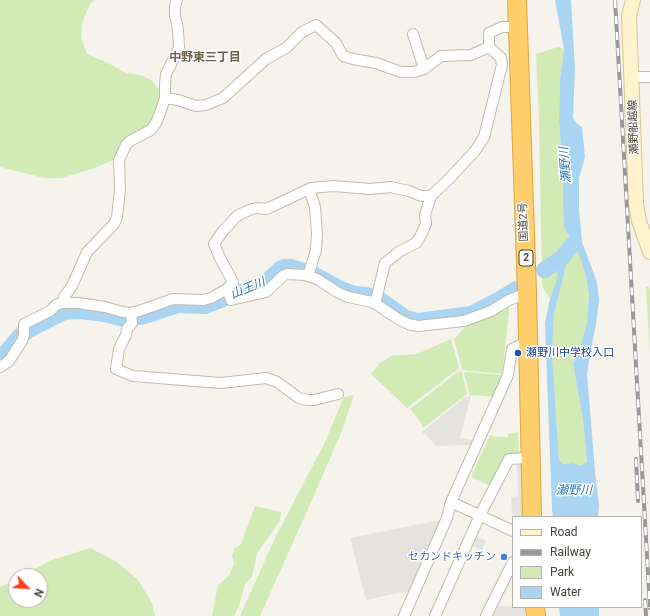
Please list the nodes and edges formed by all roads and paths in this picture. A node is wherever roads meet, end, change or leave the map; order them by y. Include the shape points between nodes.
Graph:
1 (177, 0) edge
2 (517, 0) edge
3 (633, 0) edge
4 (518, 27) junction
5 (413, 34) dead end
6 (490, 47) junction
7 (424, 69) junction
8 (631, 77) junction
9 (650, 77) edge
10 (166, 98) junction
11 (309, 189) junction
12 (431, 196) junction
13 (650, 252) edge
14 (309, 273) junction
15 (228, 293) junction
16 (527, 293) junction
17 (376, 301) junction
18 (62, 303) junction
19 (131, 316) junction
20 (527, 342) junction
21 (0, 367) edge
22 (338, 394) dead end
23 (530, 458) junction
24 (451, 502) junction
25 (480, 515) junction
26 (532, 516) edge
27 (512, 531) edge
28 (512, 564) edge
29 (405, 616) edge
30 (435, 616) edge
31 (486, 616) edge

1 - 10 street via 175,14 179,48 166,74
2 - 4 highway, 国道2号 / 2
3 - 8 main road, 瀬野船越線 via 629,16
4 - 6 street via 502,26 489,33
4 - 16 highway, 国道2号 / 2
5 - 7 street
6 - 7 street via 471,55 441,56
6 - 12 street via 501,58 502,65 484,137 475,151
7 - 10 street via 401,72 376,63 343,56 336,44 316,25 302,32 286,48 266,59 223,98 196,106
8 - 9 street
8 - 13 main road, 瀬野船越線 via 636,204 638,221
10 - 18 street via 151,130 126,144 119,160 120,190 117,217 114,224 87,252
11 - 12 street via 333,186 370,189 391,187 421,196
11 - 14 street via 315,207 317,234 316,250
11 - 15 street via 266,209 253,209 243,213 231,221 223,231 214,244 233,282
12 - 17 street via 426,224 421,235 416,243 400,251 386,263
14 - 15 street via 284,275 266,292 260,294
14 - 17 street via 348,297
15 - 19 street via 203,300 173,299
16 - 17 street via 464,322 418,326 408,324
16 - 20 highway, 国道2号 / 2
18 - 19 street via 105,307
18 - 21 street via 24,324 22,341 9,361
19 - 22 street via 119,349 116,369 133,376 222,383 266,378 277,382 299,398 314,400
20 - 23 highway, 国道2号 / 2
20 - 24 street via 512,349 508,375
23 - 25 street via 508,459
23 - 26 highway, 国道2号 / 2
24 - 25 street
24 - 29 street via 447,518
25 - 27 street
25 - 30 street
28 - 31 street

